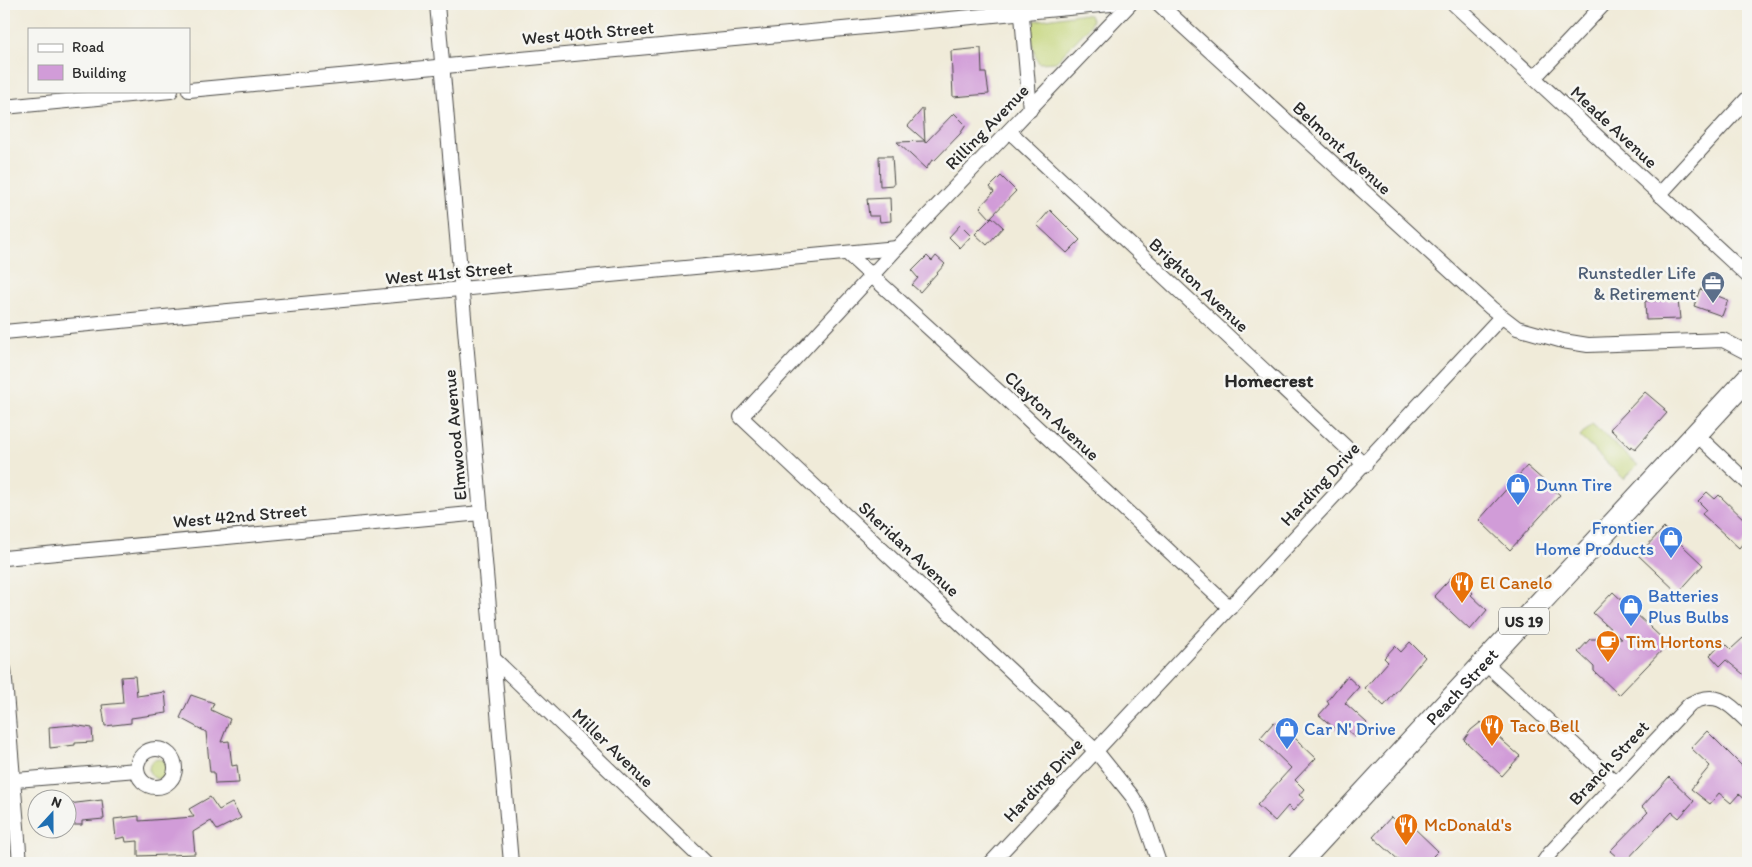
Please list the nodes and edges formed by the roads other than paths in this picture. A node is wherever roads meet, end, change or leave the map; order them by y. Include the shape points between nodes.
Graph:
1 (437, 4) edge
2 (1111, 4) edge
3 (1130, 4) edge
4 (1159, 4) edge
5 (1454, 4) edge
6 (1604, 4) edge
7 (1021, 8) edge
8 (442, 65) junction
9 (1534, 78) junction
10 (190, 90) edge
11 (161, 92) edge
12 (1748, 98) edge
13 (4, 107) edge
14 (1030, 110) junction
15 (1009, 131) junction
16 (1659, 195) junction
17 (897, 248) junction
18 (847, 253) junction
19 (872, 275) junction
20 (1748, 276) edge
21 (463, 290) junction
22 (1501, 317) junction
23 (4, 332) edge
24 (1748, 353) edge
25 (1748, 378) edge
26 (1696, 434) junction
27 (1365, 465) junction
28 (1748, 483) edge
29 (481, 512) junction
30 (4, 558) edge
31 (1230, 608) junction
32 (495, 660) junction
33 (1485, 663) junction
34 (4, 669) edge
35 (1748, 722) edge
36 (1096, 751) junction
37 (137, 770) dead end
38 (8, 781) edge
39 (1616, 783) junction
40 (20, 863) edge
41 (511, 863) edge
42 (706, 863) edge
43 (992, 863) edge
44 (1159, 863) edge
45 (1299, 863) edge
46 (1544, 863) edge

1 - 8 street, Elmwood Avenue
2 - 7 street, West 40th Street
3 - 14 street, Rilling Avenue
4 - 22 street, Belmont Avenue
5 - 9 street, Meade Avenue
6 - 9 street
7 - 8 street, West 40th Street
7 - 14 street
8 - 10 street, West 40th Street
8 - 21 street, Elmwood Avenue
9 - 16 street, Meade Avenue
11 - 13 street
12 - 16 street
14 - 15 street, Rilling Avenue
15 - 17 street, Rilling Avenue
15 - 27 street, Brighton Avenue
16 - 20 street, Meade Avenue
17 - 18 street, West 41st Street
17 - 19 street, Rilling Avenue
18 - 19 street, Clayton Avenue
18 - 21 street, West 41st Street
19 - 31 street, Clayton Avenue
19 - 36 street, Sheridan Avenue via 741,417
21 - 23 street, West 41st Street
21 - 29 street, Elmwood Avenue
22 - 24 street via 1517,328 1590,345 1723,340
22 - 27 street, Harding Drive
25 - 26 main road, Peach Street / US 19
26 - 28 street
26 - 33 main road, Peach Street / US 19
27 - 31 street, Harding Drive
29 - 30 street, West 42nd Street
29 - 32 street, Elmwood Avenue
31 - 36 street, Harding Drive
32 - 41 street, Elmwood Avenue
32 - 42 street, Miller Avenue
33 - 39 street
33 - 45 main road, Peach Street / US 19
34 - 38 street
35 - 39 street, Branch Street via 1729,704 1710,697 1690,704
36 - 43 street, Harding Drive
36 - 44 street, Sheridan Avenue via 1142,812
37 - 38 street
38 - 40 street
39 - 46 street, Branch Street

